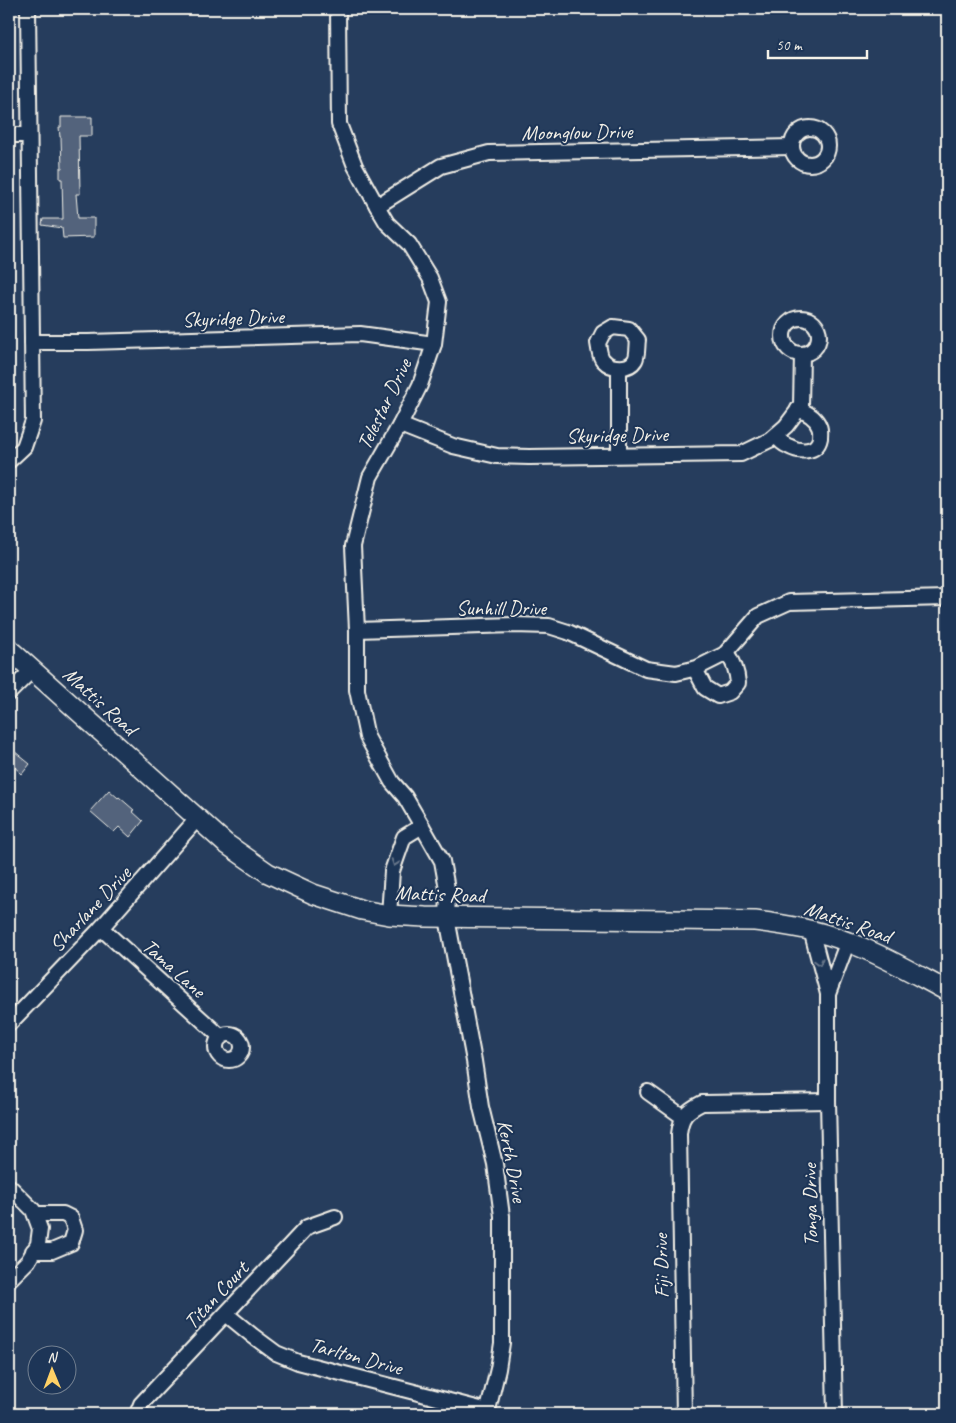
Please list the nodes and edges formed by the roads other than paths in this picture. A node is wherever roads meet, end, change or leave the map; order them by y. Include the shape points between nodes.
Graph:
1 (28, 9) edge
2 (338, 9) edge
3 (9, 135) edge
4 (29, 135) junction
5 (792, 148) dead end
6 (377, 206) junction
7 (32, 342) junction
8 (434, 344) junction
9 (802, 354) dead end
10 (619, 368) dead end
11 (798, 409) junction
12 (400, 425) junction
13 (776, 436) junction
14 (619, 455) junction
15 (9, 461) edge
16 (947, 598) edge
17 (357, 630) junction
18 (9, 649) edge
19 (726, 652) junction
20 (695, 669) junction
21 (32, 670) junction
22 (9, 693) edge
23 (197, 819) junction
24 (422, 826) junction
25 (389, 915) junction
26 (447, 918) junction
27 (101, 928) junction
28 (811, 930) junction
29 (848, 941) junction
30 (947, 991) edge
31 (828, 994) junction
32 (9, 1024) edge
33 (221, 1037) dead end
34 (648, 1092) dead end
35 (828, 1101) junction
36 (683, 1117) junction
37 (9, 1186) edge
38 (35, 1214) junction
39 (334, 1217) dead end
40 (33, 1251) junction
41 (9, 1280) edge
42 (226, 1314) junction
43 (488, 1412) edge
44 (137, 1414) edge
45 (684, 1414) edge
46 (835, 1414) edge

1 - 4 street
2 - 6 street, Telestar Drive via 339,124 355,166
3 - 4 street
4 - 7 street
5 - 6 street, Moonglow Drive via 489,153 441,166
6 - 8 street, Telestar Drive via 387,223 409,244 430,278 439,302
7 - 8 street, Skyridge Drive via 360,334
7 - 15 street via 33,421 24,446
8 - 12 street, Telestar Drive via 420,385
9 - 11 street via 801,406
10 - 14 street
11 - 13 street, Skyridge Drive
11 - 13 street via 819,426 819,442 814,448 802,452 786,446
12 - 14 street, Skyridge Drive via 453,446 497,456
12 - 17 street, Telestar Drive via 370,477 353,546
13 - 14 street, Skyridge Drive via 741,454
16 - 19 street, Sunhill Drive via 789,602 758,616
17 - 20 street, Sunhill Drive via 549,626 646,669 676,673
17 - 24 street, Telestar Drive via 357,690 367,737
18 - 21 main road, Mattis Road
19 - 20 street, Sunhill Drive
19 - 20 street via 732,659 738,683 730,692 718,696 705,688
21 - 22 street
21 - 23 main road, Mattis Road
23 - 25 main road, Mattis Road via 268,873 336,902
23 - 27 street, Sharlane Drive
24 -> 25 street via 404,837 392,871
24 - 26 street, Telestar Drive via 442,861 448,894
25 - 26 main road, Mattis Road
26 - 28 main road, Mattis Road via 755,921
26 - 43 street, Kerth Drive via 481,1107 495,1164 502,1216 502,1343
27 - 32 street, Sharlane Drive
27 - 33 street, Tama Lane
28 - 29 main road, Mattis Road
28 -> 31 street, Tonga Drive
29 - 30 main road, Mattis Road
29 - 31 street, Tonga Drive
31 - 35 street, Tonga Drive
34 - 36 street
35 - 36 street via 702,1103
35 - 46 street, Tonga Drive
36 - 45 street, Fiji Drive via 679,1134
37 - 38 street
38 - 40 street via 40,1229 38,1244
38 - 40 street via 63,1214 71,1218 75,1230 71,1243 52,1251
39 - 42 street, Titan Court via 307,1227
40 - 41 street via 28,1261
42 - 43 street, Tarlton Drive via 276,1352 298,1362
42 - 44 street, Titan Court via 141,1404

